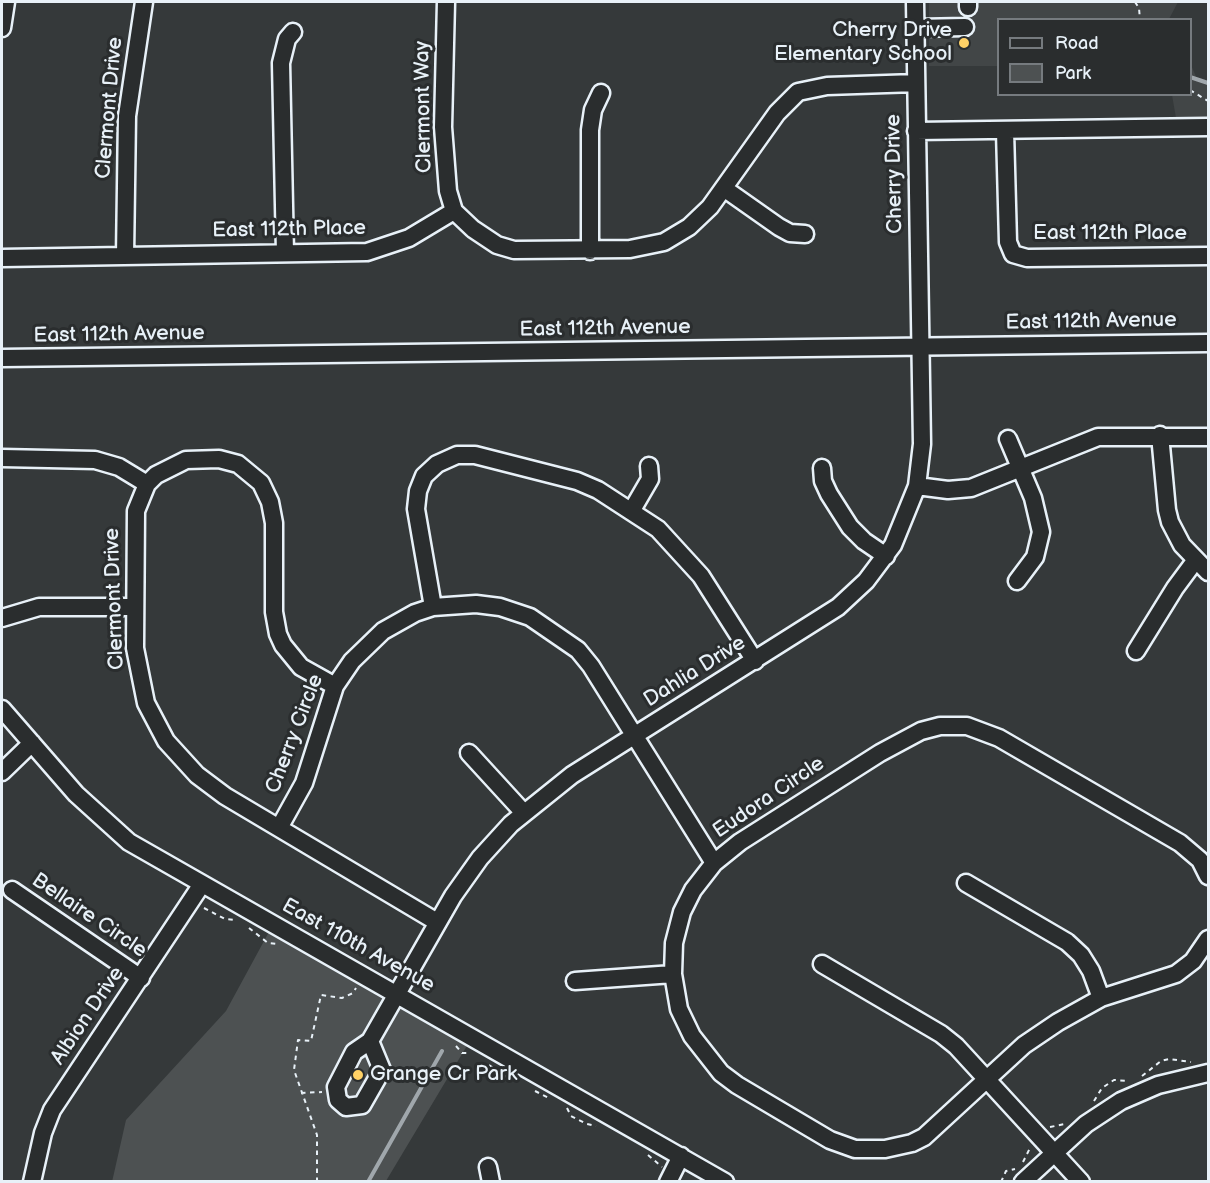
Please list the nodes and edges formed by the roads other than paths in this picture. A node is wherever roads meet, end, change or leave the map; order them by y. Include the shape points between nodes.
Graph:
1 (6, 2) edge
2 (144, 2) edge
3 (446, 2) edge
4 (915, 2) edge
5 (965, 27) dead end
6 (2, 28) edge
7 (916, 28) junction
8 (293, 32) dead end
9 (916, 83) junction
10 (601, 93) dead end
11 (1209, 127) edge
12 (916, 131) junction
13 (1005, 131) junction
14 (725, 189) junction
15 (454, 211) junction
16 (805, 234) dead end
17 (590, 250) junction
18 (285, 253) junction
19 (125, 256) junction
20 (1209, 256) edge
21 (2, 258) edge
22 (1209, 343) edge
23 (920, 346) junction
24 (2, 358) edge
25 (1160, 435) junction
26 (1209, 437) edge
27 (1008, 439) dead end
28 (2, 458) edge
29 (649, 466) dead end
30 (822, 468) dead end
31 (1018, 468) junction
32 (147, 484) junction
33 (917, 486) junction
34 (632, 510) junction
35 (886, 556) junction
36 (1195, 561) junction
37 (1209, 572) edge
38 (1017, 581) dead end
39 (135, 607) junction
40 (433, 607) junction
41 (2, 618) edge
42 (1136, 651) dead end
43 (755, 661) junction
44 (335, 686) junction
45 (2, 709) edge
46 (635, 736) junction
47 (32, 743) junction
48 (469, 753) dead end
49 (2, 772) edge
50 (524, 813) junction
51 (279, 828) junction
52 (714, 863) junction
53 (1209, 876) edge
54 (966, 883) dead end
55 (202, 884) junction
56 (12, 890) dead end
57 (437, 922) junction
58 (1209, 939) edge
59 (822, 964) dead end
60 (673, 974) junction
61 (141, 978) junction
62 (575, 981) dead end
63 (396, 992) junction
64 (1101, 998) junction
65 (370, 1041) junction
66 (1209, 1073) edge
67 (987, 1079) junction
68 (1054, 1153) junction
69 (681, 1156) junction
70 (32, 1182) edge
71 (668, 1182) edge
72 (725, 1182) edge
73 (1023, 1182) edge
74 (1081, 1182) edge

1 - 6 street
2 - 19 street, Clermont Drive via 127,116
3 - 15 street, Clermont Way via 444,152
4 - 7 street, Cherry Drive
5 - 7 street
7 - 9 street, Cherry Drive
8 - 18 street via 287,39 281,63
9 - 12 street, Cherry Drive
9 - 14 street via 827,86 798,92 777,113
10 - 17 street via 590,130
11 - 13 street
12 - 13 street
12 - 23 street, Cherry Drive
13 - 20 street, East 112th Place via 1008,242 1013,254 1027,258
14 - 16 street via 778,227
14 - 17 street via 689,227 664,242 638,248
15 - 17 street via 497,245 529,251
15 - 18 street, East 112th Place via 410,238 378,250
18 - 19 street, East 112th Place
19 - 21 street, East 112th Place
22 - 23 street, East 112th Avenue
23 - 24 street, East 112th Avenue
23 - 33 street, Dahlia Drive via 922,444
25 - 26 street
25 - 31 street via 1098,437
25 - 36 street via 1167,510 1176,535
27 - 31 street
28 - 32 street via 94,460 119,467
29 - 34 street via 648,482
30 - 35 street via 829,494 850,527
31 - 33 street via 971,488
31 - 38 street via 1033,498 1041,532 1035,557
32 - 39 street, Clermont Drive via 136,510
32 - 44 street via 170,465 202,458 228,460 253,475 273,512 274,612 283,645 301,667
33 - 35 street, Dahlia Drive
34 - 40 street via 598,490 559,475 475,455 447,458 424,476 416,499
34 - 43 street via 668,537 701,576
35 - 43 street, Dahlia Drive via 852,596
36 - 37 street
36 - 42 street
39 - 41 street via 39,607
39 - 51 street, Clermont Drive via 139,676 146,702 166,741 197,775
40 - 44 street, Cherry Circle via 383,631
40 - 46 street, Cherry Circle via 500,607 550,628 571,643 591,666
43 - 46 street, Dahlia Drive
44 - 51 street, Cherry Circle via 304,783
45 - 47 street, East 110th Avenue
46 - 50 street, Dahlia Drive via 572,775
46 - 52 street, Cherry Circle
47 - 49 street
47 - 55 street, East 110th Avenue via 76,794 116,832 146,854
48 - 50 street
50 - 57 street, Dahlia Drive via 480,858
51 - 57 street, Clermont Drive
52 - 53 street, Eudora Circle via 740,842 879,753 921,731 955,724 999,738 1180,843 1200,861
52 - 60 street, Eudora Circle via 682,912 674,943
54 - 64 street via 1067,942 1091,971
55 - 61 street, Albion Drive
55 - 63 street, East 110th Avenue
56 - 61 street, Bellaire Circle
57 - 63 street, Dahlia Drive
58 - 64 street, Eudora Circle via 1193,961 1176,974
59 - 67 street via 941,1034
60 - 62 street
60 - 67 street, Eudora Circle via 685,1023 700,1049 721,1073 752,1095 844,1146 871,1150 912,1143 944,1120
61 - 70 street, Albion Drive via 52,1110
63 - 65 street, Dahlia Drive
63 - 69 street, East 110th Avenue
64 - 67 street, Eudora Circle via 1042,1032
65 - 65 street, Dahlia Drive via 354,1052 336,1088 338,1100 346,1107 362,1105 382,1070
66 - 68 street via 1158,1085 1121,1101 1086,1124
67 - 68 street
68 - 73 street
68 - 74 street
69 - 71 street
69 - 72 street, East 110th Avenue

